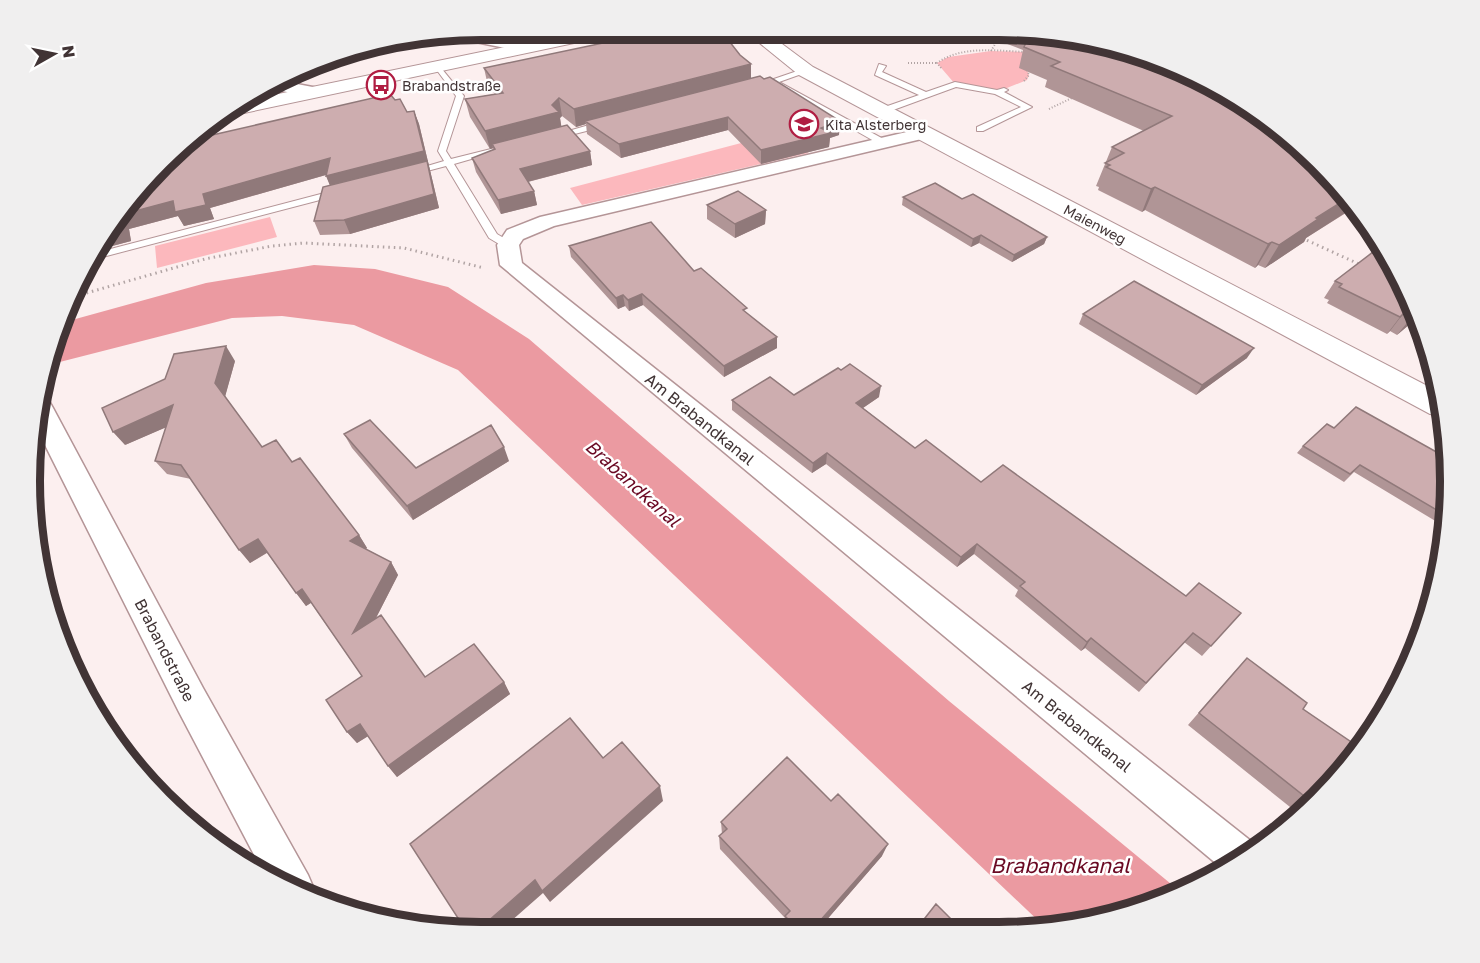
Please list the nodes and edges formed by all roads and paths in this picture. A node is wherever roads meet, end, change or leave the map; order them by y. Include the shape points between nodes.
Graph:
1 (468, 40) edge
2 (495, 40) edge
3 (561, 40) edge
4 (764, 40) edge
5 (990, 40) edge
6 (999, 40) edge
7 (995, 43) junction
8 (525, 47) junction
9 (991, 51) junction
10 (1026, 56) edge
11 (463, 59) junction
12 (1025, 61) edge
13 (1140, 64) edge
14 (437, 65) junction
15 (882, 66) dead end
16 (1126, 67) edge
17 (806, 71) junction
18 (955, 84) junction
19 (283, 88) edge
20 (1001, 91) junction
21 (312, 92) junction
22 (926, 95) junction
23 (1077, 96) edge
24 (1060, 97) edge
25 (1068, 100) junction
26 (255, 104) edge
27 (882, 111) junction
28 (617, 120) edge
29 (980, 129) dead end
30 (924, 133) junction
31 (549, 137) edge
32 (884, 143) junction
33 (504, 149) edge
34 (447, 163) junction
35 (402, 175) edge
36 (346, 190) edge
37 (1297, 235) edge
38 (104, 254) edge
39 (509, 255) junction
40 (1362, 265) edge
41 (82, 294) edge
42 (1432, 401) edge
43 (45, 418) edge
44 (1235, 853) edge
45 (288, 878) edge

1 - 11 street
2 - 8 street
3 - 8 street
4 - 17 street, Maienweg
5 - 7 path
6 - 7 path
7 - 9 path
8 - 11 street
9 - 10 path via 1027,52
9 - 18 path via 940,60 938,63
11 - 14 street
12 - 20 path via 1027,80
13 - 16 path
14 - 21 street
14 - 34 lane via 460,96 442,151
15 - 22 lane via 878,73
17 - 27 street, Maienweg
17 - 32 lane via 767,82
18 - 20 lane
18 - 22 lane
19 - 21 street
20 - 25 path via 1047,110
20 - 29 lane via 1028,107
21 - 26 street
22 - 27 lane
23 - 25 path
24 - 25 path
27 - 30 street, Maienweg
28 - 31 lane
30 - 32 street
30 - 42 street, Maienweg
32 - 39 street via 547,221 515,235
33 - 34 lane
34 - 35 lane
34 - 39 lane
36 - 38 lane
37 - 40 path
39 - 41 path via 474,268 399,248 287,243
39 - 44 street, Am Brabandkanal
43 - 45 street, Brabandstraße

